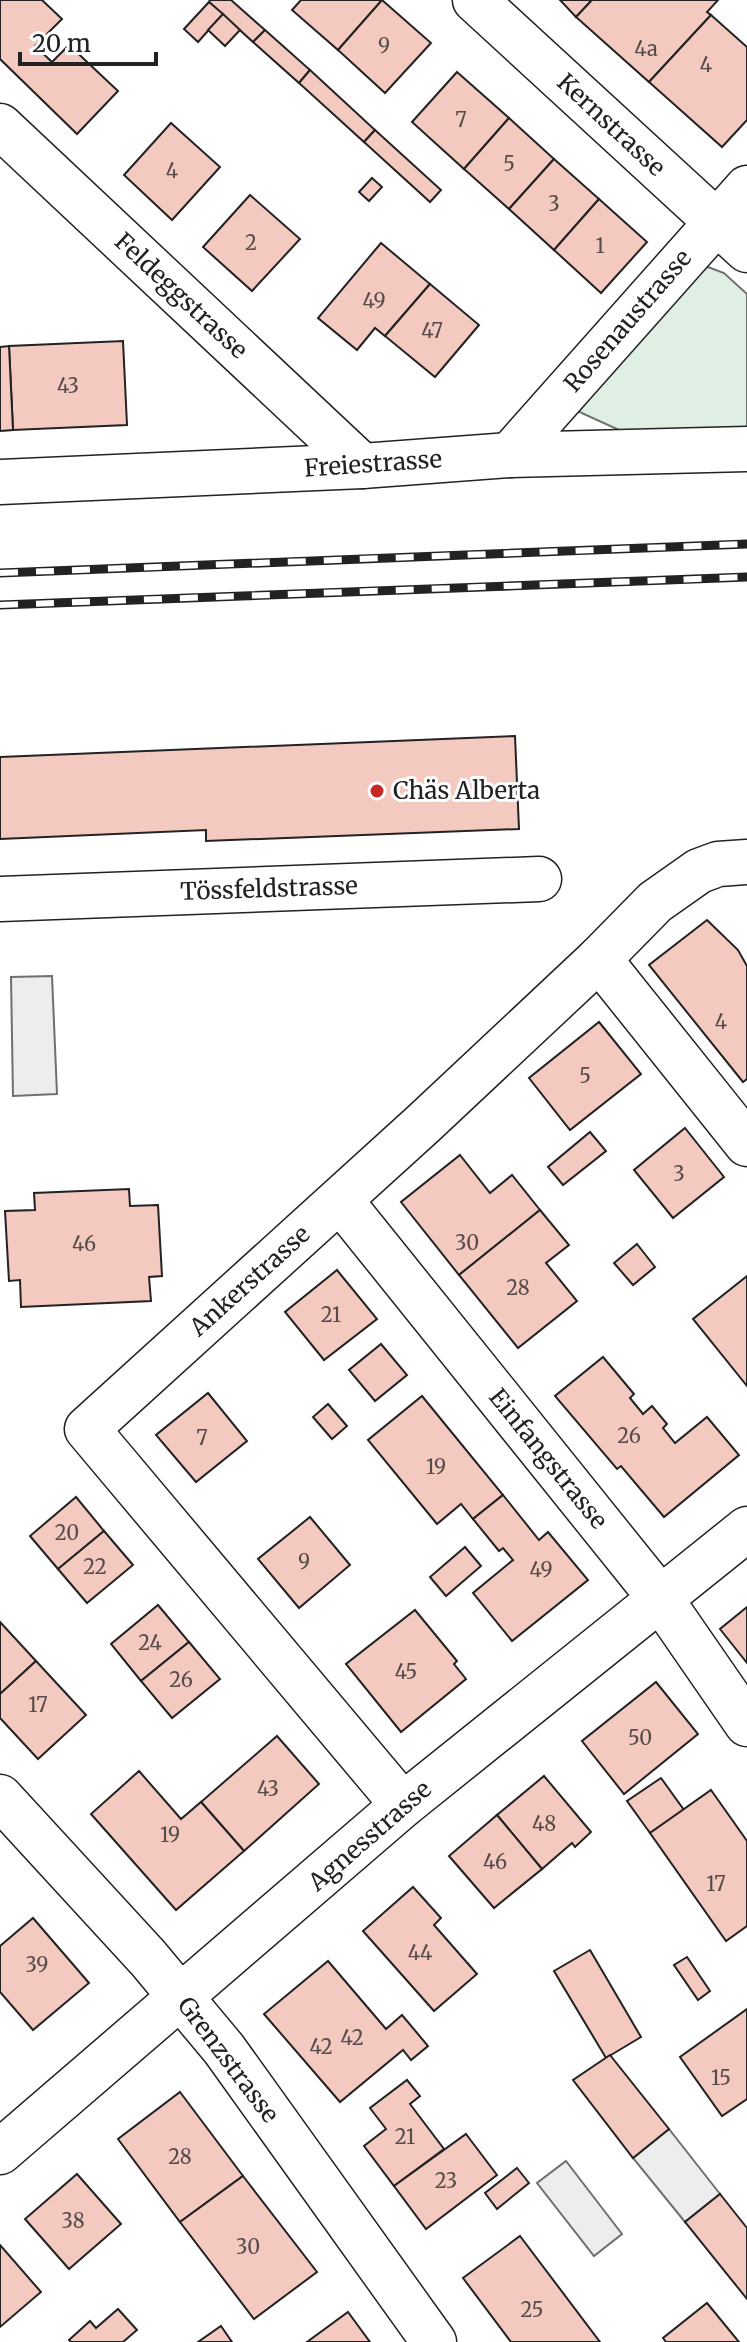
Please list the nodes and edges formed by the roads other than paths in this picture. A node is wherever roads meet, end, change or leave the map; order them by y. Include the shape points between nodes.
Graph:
1 (475, 0) edge
2 (0, 126) edge
3 (747, 188) edge
4 (716, 221) junction
5 (747, 250) edge
6 (747, 449) edge
7 (510, 455) junction
8 (362, 466) junction
9 (0, 482) edge
10 (747, 862) edge
11 (539, 879) dead end
12 (0, 899) edge
13 (599, 959) junction
14 (747, 1144) edge
15 (340, 1200) junction
16 (747, 1529) edge
17 (660, 1598) junction
18 (747, 1724) edge
19 (0, 1797) edge
20 (403, 1805) junction
21 (182, 1998) junction
22 (0, 2152) edge
23 (434, 2342) edge

1 - 4 street, Kernstrasse
2 - 8 street, Feldeggstrasse
3 - 4 street, Rosenaustrasse
4 - 5 street, Kernstrasse
4 - 7 street, Rosenaustrasse
6 - 7 street, Freiestrasse
7 - 8 street, Freiestrasse
8 - 9 street, Freiestrasse
10 - 13 street, Ankerstrasse via 718,864 683,880
11 - 12 street, Tössfeldstrasse
13 - 14 street
13 - 15 street, Ankerstrasse
15 - 17 street, Einfangstrasse
15 - 20 street, Ankerstrasse via 87,1429
16 - 17 street, Agnesstrasse
17 - 18 street, Einfangstrasse
17 - 20 street, Agnesstrasse
19 - 21 street, Grenzstrasse
20 - 21 street, Agnesstrasse
21 - 22 street, Agnesstrasse
21 - 23 street, Grenzstrasse

